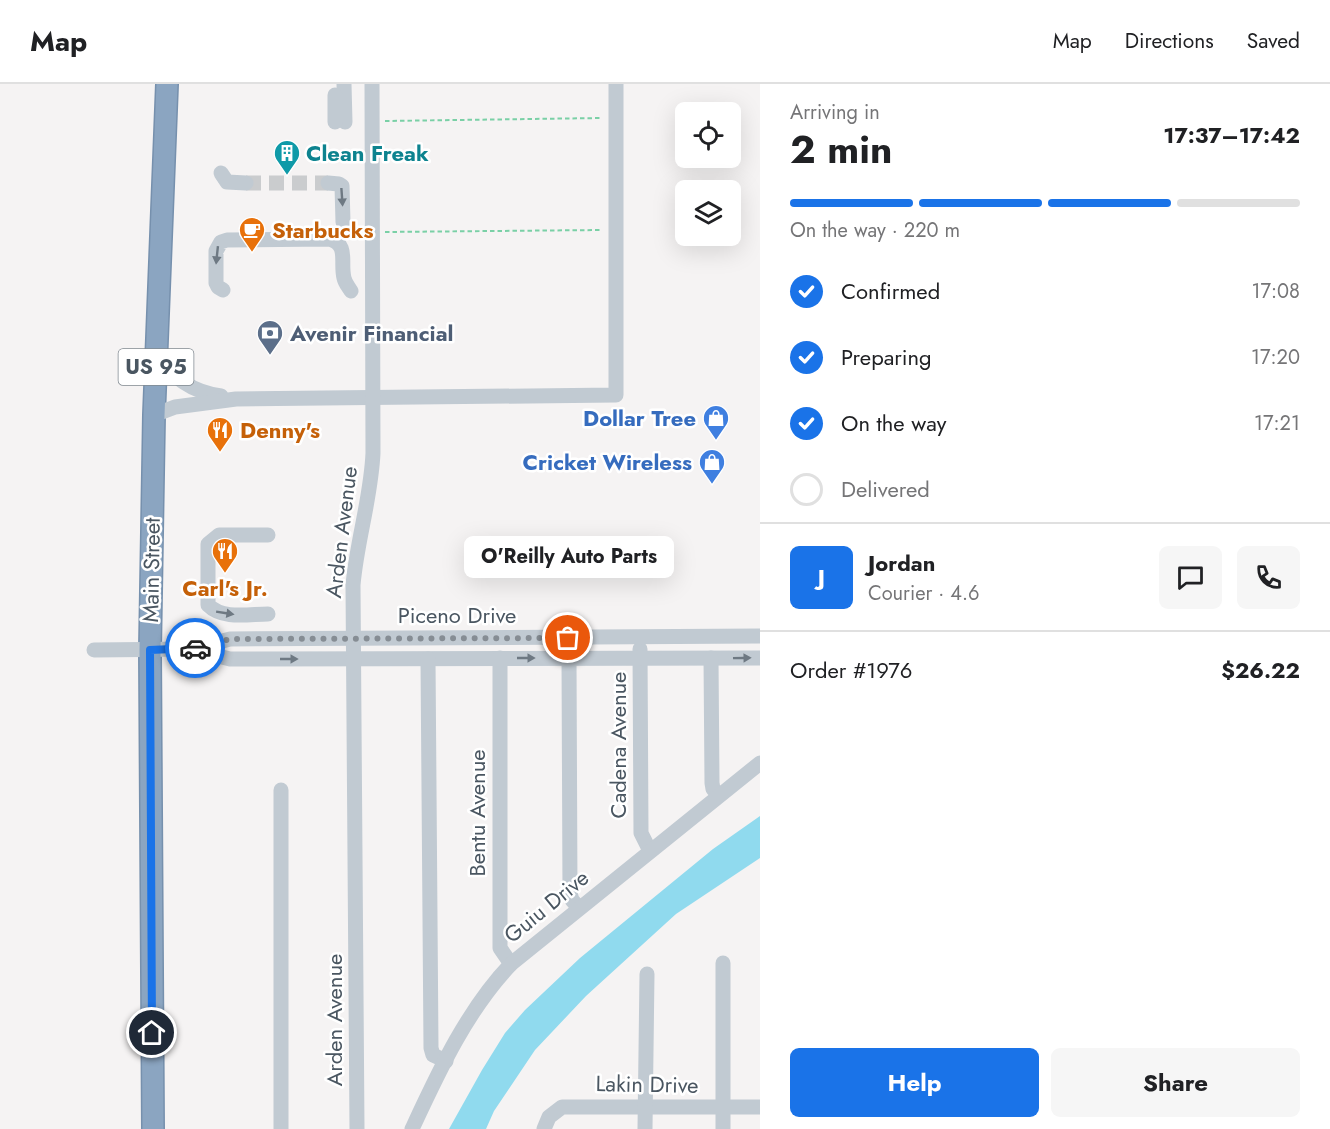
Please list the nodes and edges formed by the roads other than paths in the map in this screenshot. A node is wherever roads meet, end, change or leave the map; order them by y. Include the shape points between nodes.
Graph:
1 (167, 84) edge
2 (335, 84) edge
3 (345, 84) edge
4 (372, 84) edge
5 (616, 84) edge
6 (220, 173) dead end
7 (246, 183) tunnel mouth
8 (328, 183) dead end
9 (343, 222) dead end
10 (223, 290) dead end
11 (351, 291) dead end
12 (156, 355) junction
13 (374, 397) junction
14 (236, 399) junction
15 (154, 415) junction
16 (268, 535) dead end
17 (268, 614) dead end
18 (760, 636) edge
19 (640, 637) junction
20 (353, 638) junction
21 (192, 649) junction
22 (94, 650) dead end
23 (150, 650) junction
24 (760, 657) edge
25 (500, 658) junction
26 (570, 658) junction
27 (711, 658) junction
28 (354, 659) junction
29 (428, 659) junction
30 (640, 659) junction
31 (760, 763) edge
32 (281, 790) dead end
33 (719, 795) junction
34 (650, 851) junction
35 (579, 908) junction
36 (723, 963) dead end
37 (511, 964) junction
38 (647, 974) dead end
39 (446, 1061) junction
40 (645, 1106) junction
41 (723, 1107) junction
42 (760, 1107) edge
43 (153, 1129) edge
44 (281, 1129) edge
45 (357, 1129) edge
46 (412, 1129) edge
47 (544, 1129) edge
48 (645, 1129) edge
49 (723, 1129) edge

1 - 12 highway, Main Street / US 95
2 - 3 street via 340,122
4 - 13 street, Arden Avenue
5 - 13 street via 616,395
6 - 7 street via 227,182
8 -> 9 street via 342,186
11 -> 10 street via 343,276 342,249 330,239 221,242 216,251 216,283
12 - 14 street via 190,388
12 - 15 highway, Main Street / US 95
13 - 14 street
13 - 20 street, Arden Avenue via 373,466 355,562
14 - 15 street via 175,407
15 - 23 highway, Main Street / US 95
16 -> 17 street via 219,535 208,544 208,605 222,614
18 - 19 street, Piceno Drive
19 - 20 street, Piceno Drive
19 - 30 street, Cadena Avenue
20 - 21 street, Piceno Drive via 230,639
20 - 28 street, Arden Avenue
21 - 23 street, Piceno Drive
21 -> 28 street, Piceno Drive via 230,659
22 - 23 street, Piceno Drive
23 - 43 highway, Main Street / US 95
27 -> 24 street, Piceno Drive
25 -> 26 street, Piceno Drive
25 - 29 street, Piceno Drive
25 - 37 street, Bentu Avenue via 500,948
26 - 30 street, Piceno Drive
26 - 35 street via 570,893
27 - 30 street, Piceno Drive
27 - 33 street via 712,783
28 - 29 street, Piceno Drive
28 - 45 street, Arden Avenue
29 - 39 street via 431,1048
30 - 34 street, Cadena Avenue via 641,833
31 - 33 street, Guiu Drive
32 - 44 street
33 - 34 street, Guiu Drive
34 - 35 street, Guiu Drive
35 - 37 street, Guiu Drive
36 - 41 street
37 - 39 street, Guiu Drive via 492,984
38 - 40 street
39 - 46 street, Guiu Drive
40 - 41 street, Lakin Drive
40 - 47 street, Lakin Drive via 562,1107 549,1117
40 - 48 street
41 - 42 street, Lakin Drive
41 - 49 street

